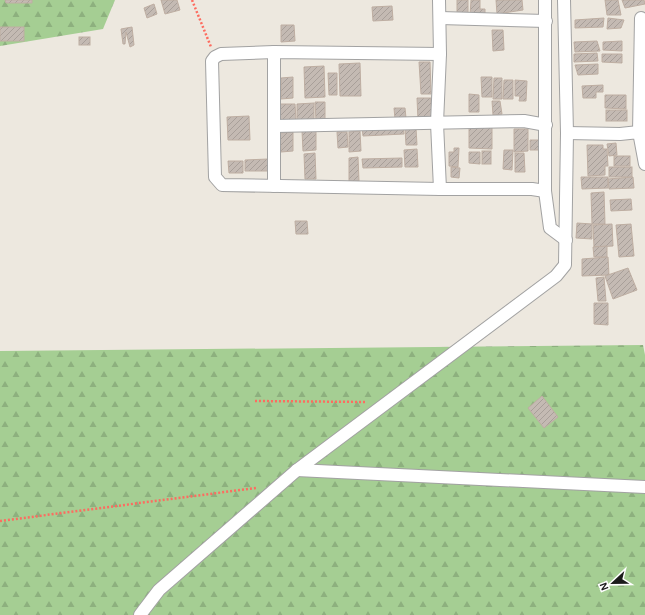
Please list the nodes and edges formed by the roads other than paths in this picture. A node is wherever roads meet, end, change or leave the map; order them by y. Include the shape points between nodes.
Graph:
1 (439, 0) edge
2 (545, 0) edge
3 (564, 0) edge
4 (440, 18) junction
5 (641, 18) dead end
6 (546, 21) junction
7 (274, 52) junction
8 (440, 54) junction
9 (437, 123) junction
10 (546, 125) junction
11 (274, 126) junction
12 (642, 132) edge
13 (567, 133) junction
14 (645, 164) edge
15 (274, 186) junction
16 (440, 189) junction
17 (545, 191) junction
18 (566, 240) junction
19 (297, 470) junction
20 (645, 487) edge
21 (140, 615) edge

1 - 4 street
2 - 6 street
3 - 13 street
4 - 6 street
4 - 8 street
5 - 12 street
6 - 10 street
7 - 8 street
7 - 11 street
7 - 15 street via 221,54 212,61 215,177 222,185
8 - 9 street
9 - 10 street via 524,121
9 - 11 street
9 - 16 street
10 - 17 street
11 - 15 street
12 - 13 street
12 - 14 street
13 - 18 street
15 - 16 street
16 - 17 street
17 - 18 street via 550,228
18 - 19 street via 565,265 556,276
19 - 20 street
19 - 21 street via 159,590

